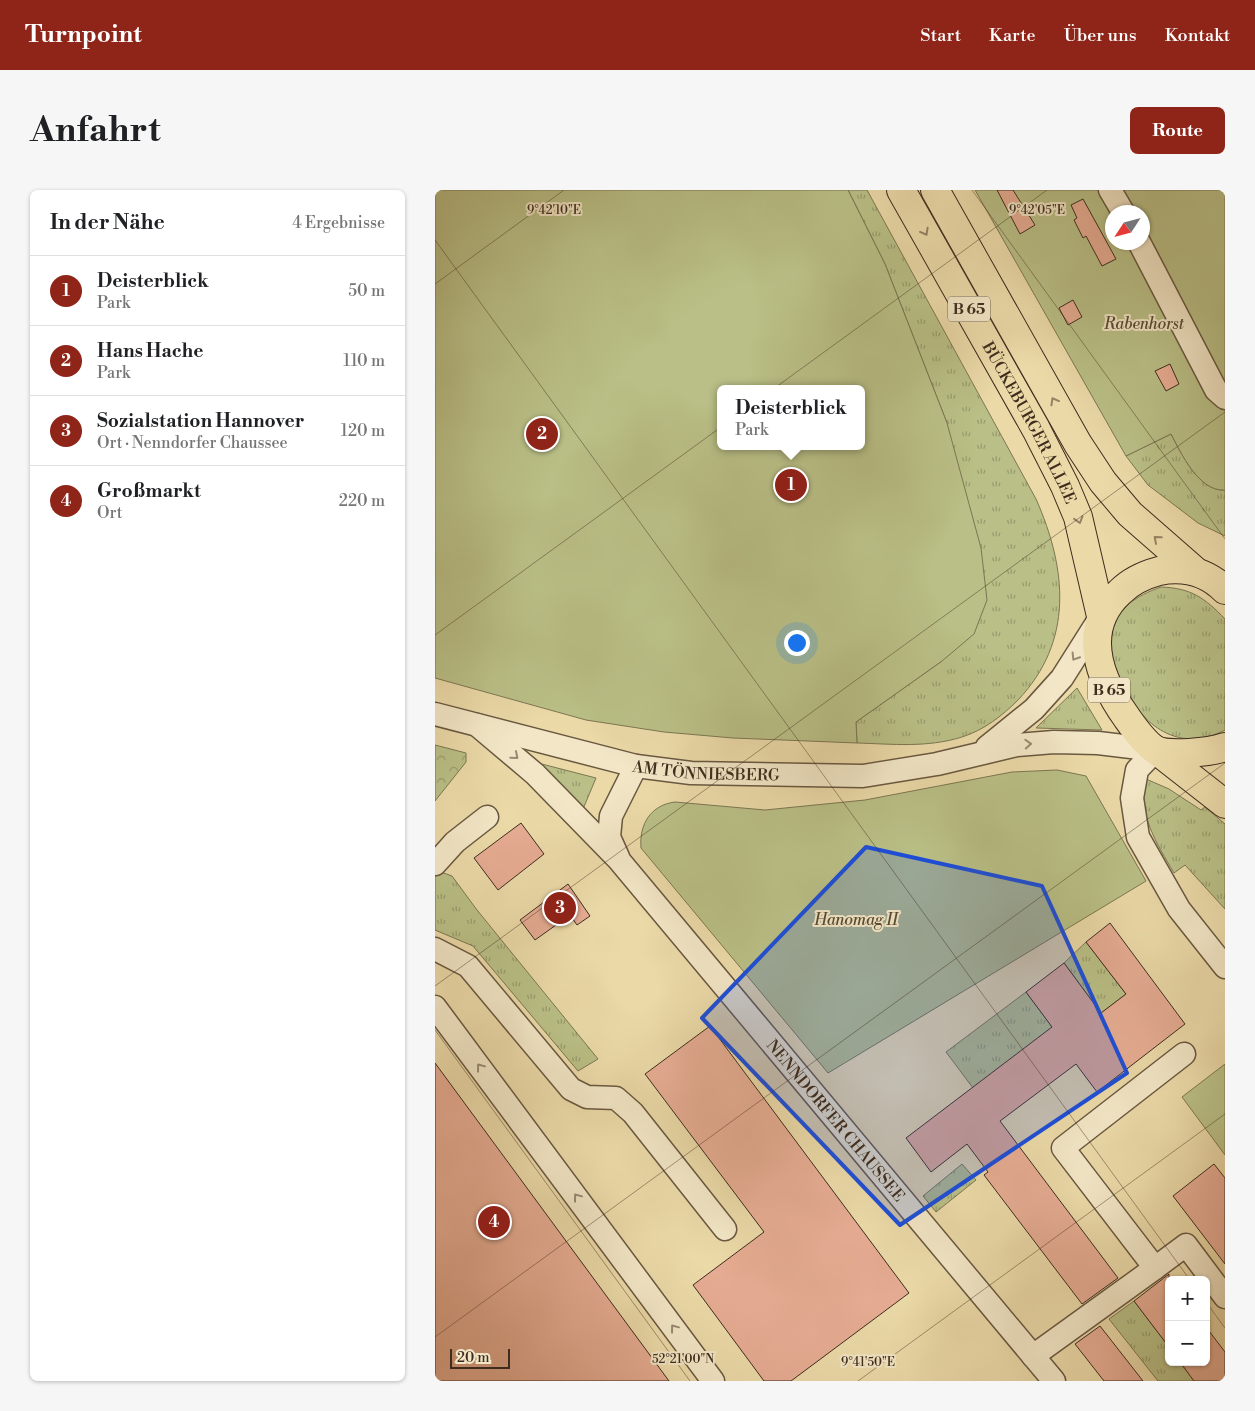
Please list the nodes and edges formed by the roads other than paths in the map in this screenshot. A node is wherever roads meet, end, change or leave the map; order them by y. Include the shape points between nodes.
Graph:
1 (901, 190) edge
2 (935, 190) edge
3 (1110, 190) edge
4 (1119, 205) edge
5 (1143, 250) edge
6 (1225, 398) edge
7 (1207, 574) edge
8 (1225, 590) edge
9 (1101, 616) junction
10 (435, 714) edge
11 (477, 725) junction
12 (1225, 747) edge
13 (1156, 750) junction
14 (980, 752) junction
15 (636, 766) junction
16 (1225, 804) edge
17 (487, 817) dead end
18 (619, 859) junction
19 (435, 864) edge
20 (435, 949) edge
21 (1225, 967) edge
22 (435, 1007) edge
23 (1184, 1054) dead end
24 (725, 1229) dead end
25 (1155, 1268) junction
26 (1225, 1297) edge
27 (1033, 1356) junction
28 (713, 1381) edge
29 (1054, 1381) edge

1 -> 9 main road, BÜCKEBURGER ALLEE / B 65 via 1065,486 1078,517
7 -> 2 main road, BÜCKEBURGER ALLEE / B 65 via 1130,514 1103,482 1078,444
3 - 4 street
5 - 6 street via 1216,390
7 - 8 main road, B 65
7 - 9 main road via 1170,569 1138,578 1112,599
9 - 13 main road, B 65 via 1097,655 1102,675 1120,709
9 -> 14 street, AM TÖNNIESBERG via 1062,678 1017,725
10 - 11 street, AM TÖNNIESBERG
11 - 15 street, AM TÖNNIESBERG
11 -> 18 street, NENNDORFER CHAUSSEE via 535,774
12 - 13 main road via 1186,753
14 -> 13 street, AM TÖNNIESBERG via 1054,742 1099,743
13 - 16 main road, B 65
13 - 21 street via 1137,770 1132,798 1139,837 1179,909
14 - 15 street, AM TÖNNIESBERG via 937,764 863,776 691,774
15 - 18 street, NENNDORFER CHAUSSEE via 611,816 609,837
17 - 19 street via 455,842
18 - 27 street, NENNDORFER CHAUSSEE
20 - 24 street via 468,966 571,1089 587,1097 616,1098 633,1113
28 -> 22 street
23 - 25 street via 1063,1148
25 - 26 street via 1187,1244
25 - 27 street
27 - 29 street, NENNDORFER CHAUSSEE

